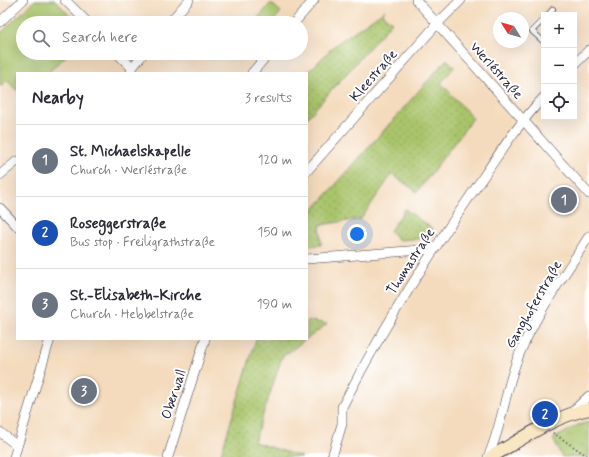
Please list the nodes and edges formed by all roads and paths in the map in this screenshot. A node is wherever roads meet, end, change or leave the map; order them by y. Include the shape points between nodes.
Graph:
1 (23, 0) edge
2 (65, 0) edge
3 (189, 0) edge
4 (314, 0) edge
5 (416, 0) edge
6 (461, 0) edge
7 (553, 9) dead end
8 (550, 12) edge
9 (81, 16) edge
10 (176, 16) edge
11 (300, 16) edge
12 (0, 22) edge
13 (541, 22) edge
14 (437, 24) junction
15 (541, 39) edge
16 (589, 50) edge
17 (122, 60) edge
18 (138, 60) edge
19 (263, 60) edge
20 (577, 63) edge
21 (129, 71) edge
22 (253, 72) edge
23 (541, 100) edge
24 (523, 121) junction
25 (16, 162) edge
26 (308, 170) edge
27 (0, 175) edge
28 (589, 194) edge
29 (0, 208) edge
30 (16, 225) edge
31 (589, 236) edge
32 (433, 249) junction
33 (308, 259) edge
34 (50, 340) edge
35 (205, 340) edge
36 (589, 396) edge
37 (589, 409) edge
38 (572, 412) junction
39 (544, 427) junction
40 (0, 432) edge
41 (17, 446) junction
42 (14, 457) edge
43 (168, 457) edge
44 (332, 457) edge
45 (490, 457) edge
46 (589, 457) edge

1 - 12 street
2 - 9 street
3 - 10 street
4 - 11 street
5 - 14 street, Werléstraße
6 - 14 street, Kleestraße
7 - 8 lane
13 - 15 lane via 532,31
14 - 24 street, Werléstraße
14 - 26 street, Kleestraße
16 - 20 street
17 - 21 street
18 - 21 street
19 - 22 street
23 - 24 street, Thomastraße
24 - 28 street, Werléstraße
24 - 32 street, Thomastraße
25 - 27 street
29 - 30 street
31 - 45 street, Ganghoferstraße via 533,326 519,355 509,382
32 - 33 street
32 - 44 street, Thomastraße via 399,304 342,407 342,424
34 - 41 street
35 - 43 street, Oberwall
36 - 38 street
37 - 38 street
38 - 39 street
39 - 45 street
39 - 46 path
40 - 41 street
41 - 42 street

